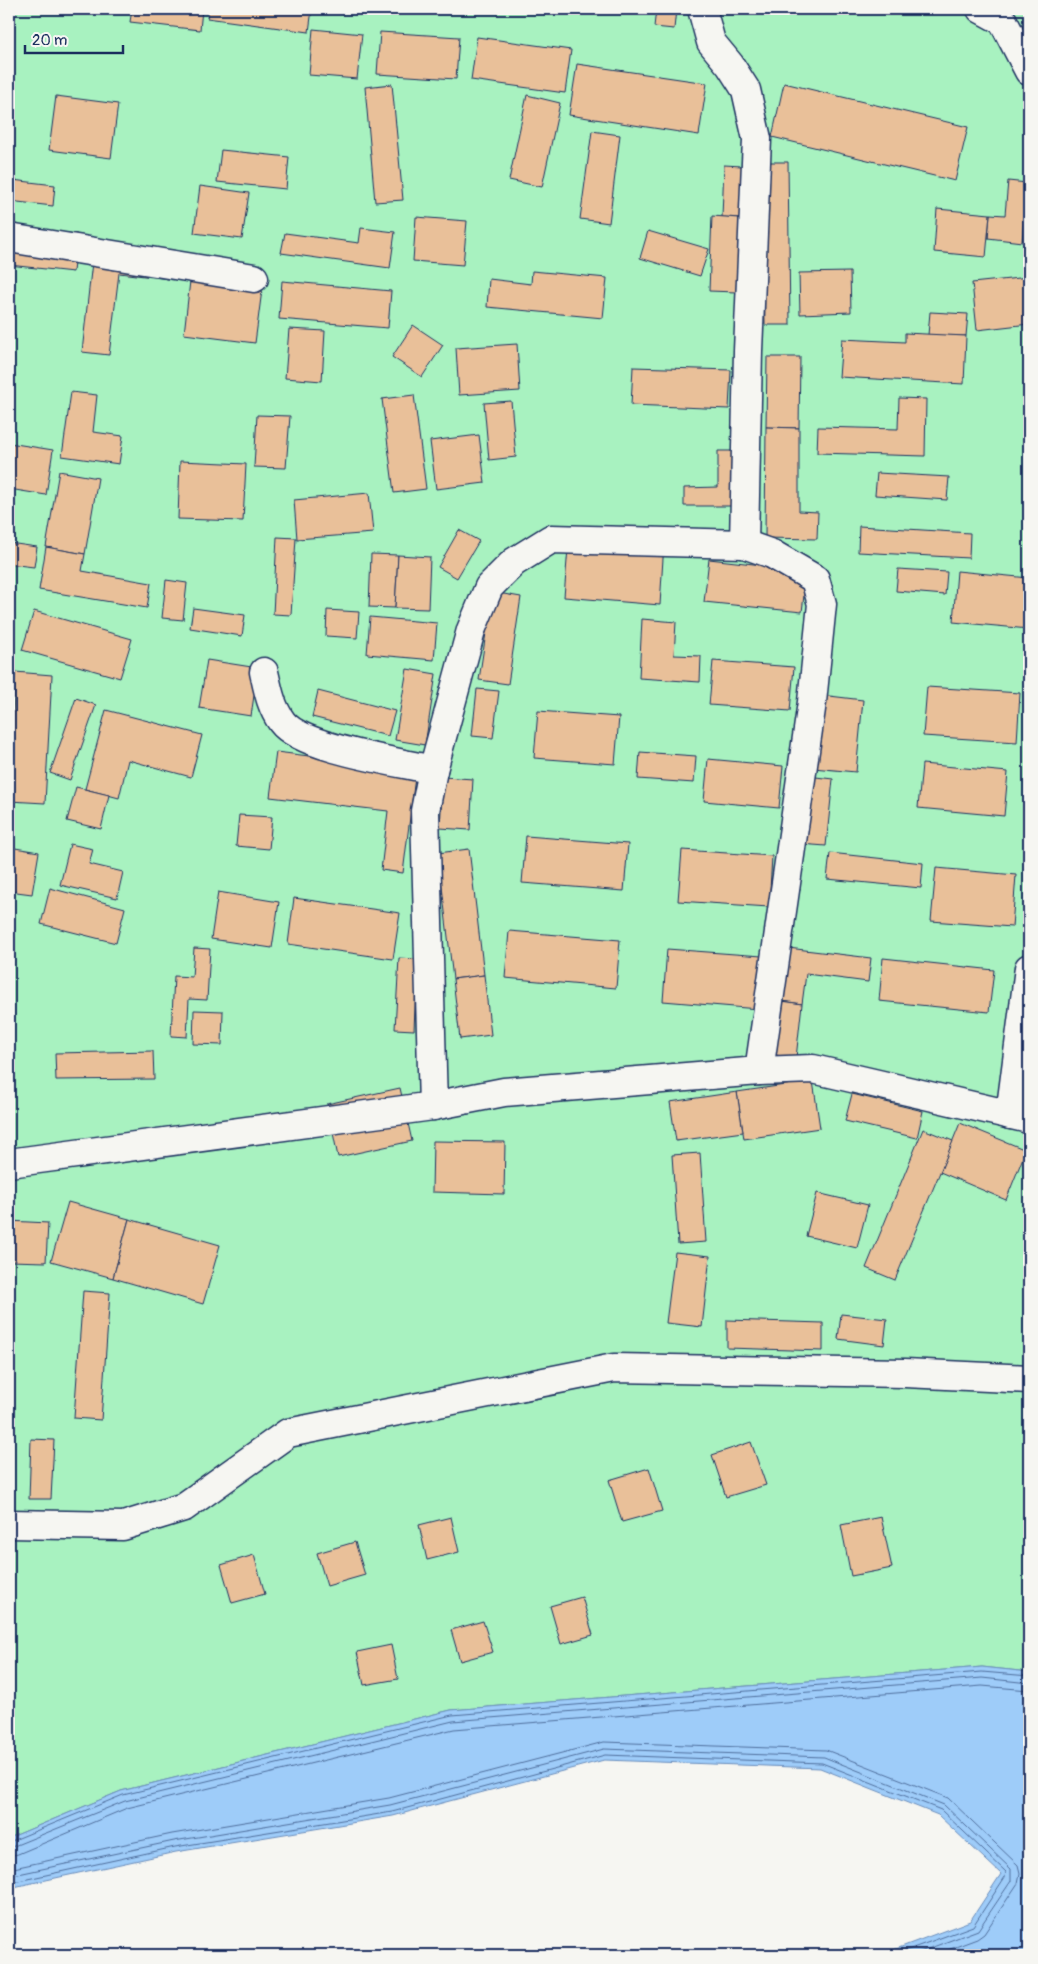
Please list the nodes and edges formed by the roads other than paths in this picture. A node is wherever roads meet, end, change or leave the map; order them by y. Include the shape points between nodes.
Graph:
1 (702, 9) edge
2 (997, 13) edge
3 (1029, 71) edge
4 (9, 238) edge
5 (254, 278) dead end
6 (744, 544) junction
7 (264, 672) dead end
8 (433, 770) junction
9 (1029, 968) edge
10 (758, 1071) junction
11 (433, 1106) junction
12 (1020, 1117) edge
13 (9, 1162) edge
14 (1029, 1379) edge
15 (9, 1524) edge

1 - 6 street via 711,42 746,90 757,139
2 - 3 street
4 - 5 street
6 - 8 street via 551,538 514,562 489,587 471,630
6 - 10 street via 772,554 816,580 822,604 812,702
7 - 8 street via 272,705 291,732 316,742
8 - 11 street via 425,812
9 - 12 street
10 - 11 street via 504,1092
10 - 12 street via 813,1070
11 - 13 street
14 - 15 street via 905,1373 614,1368 288,1433 184,1507 123,1526

